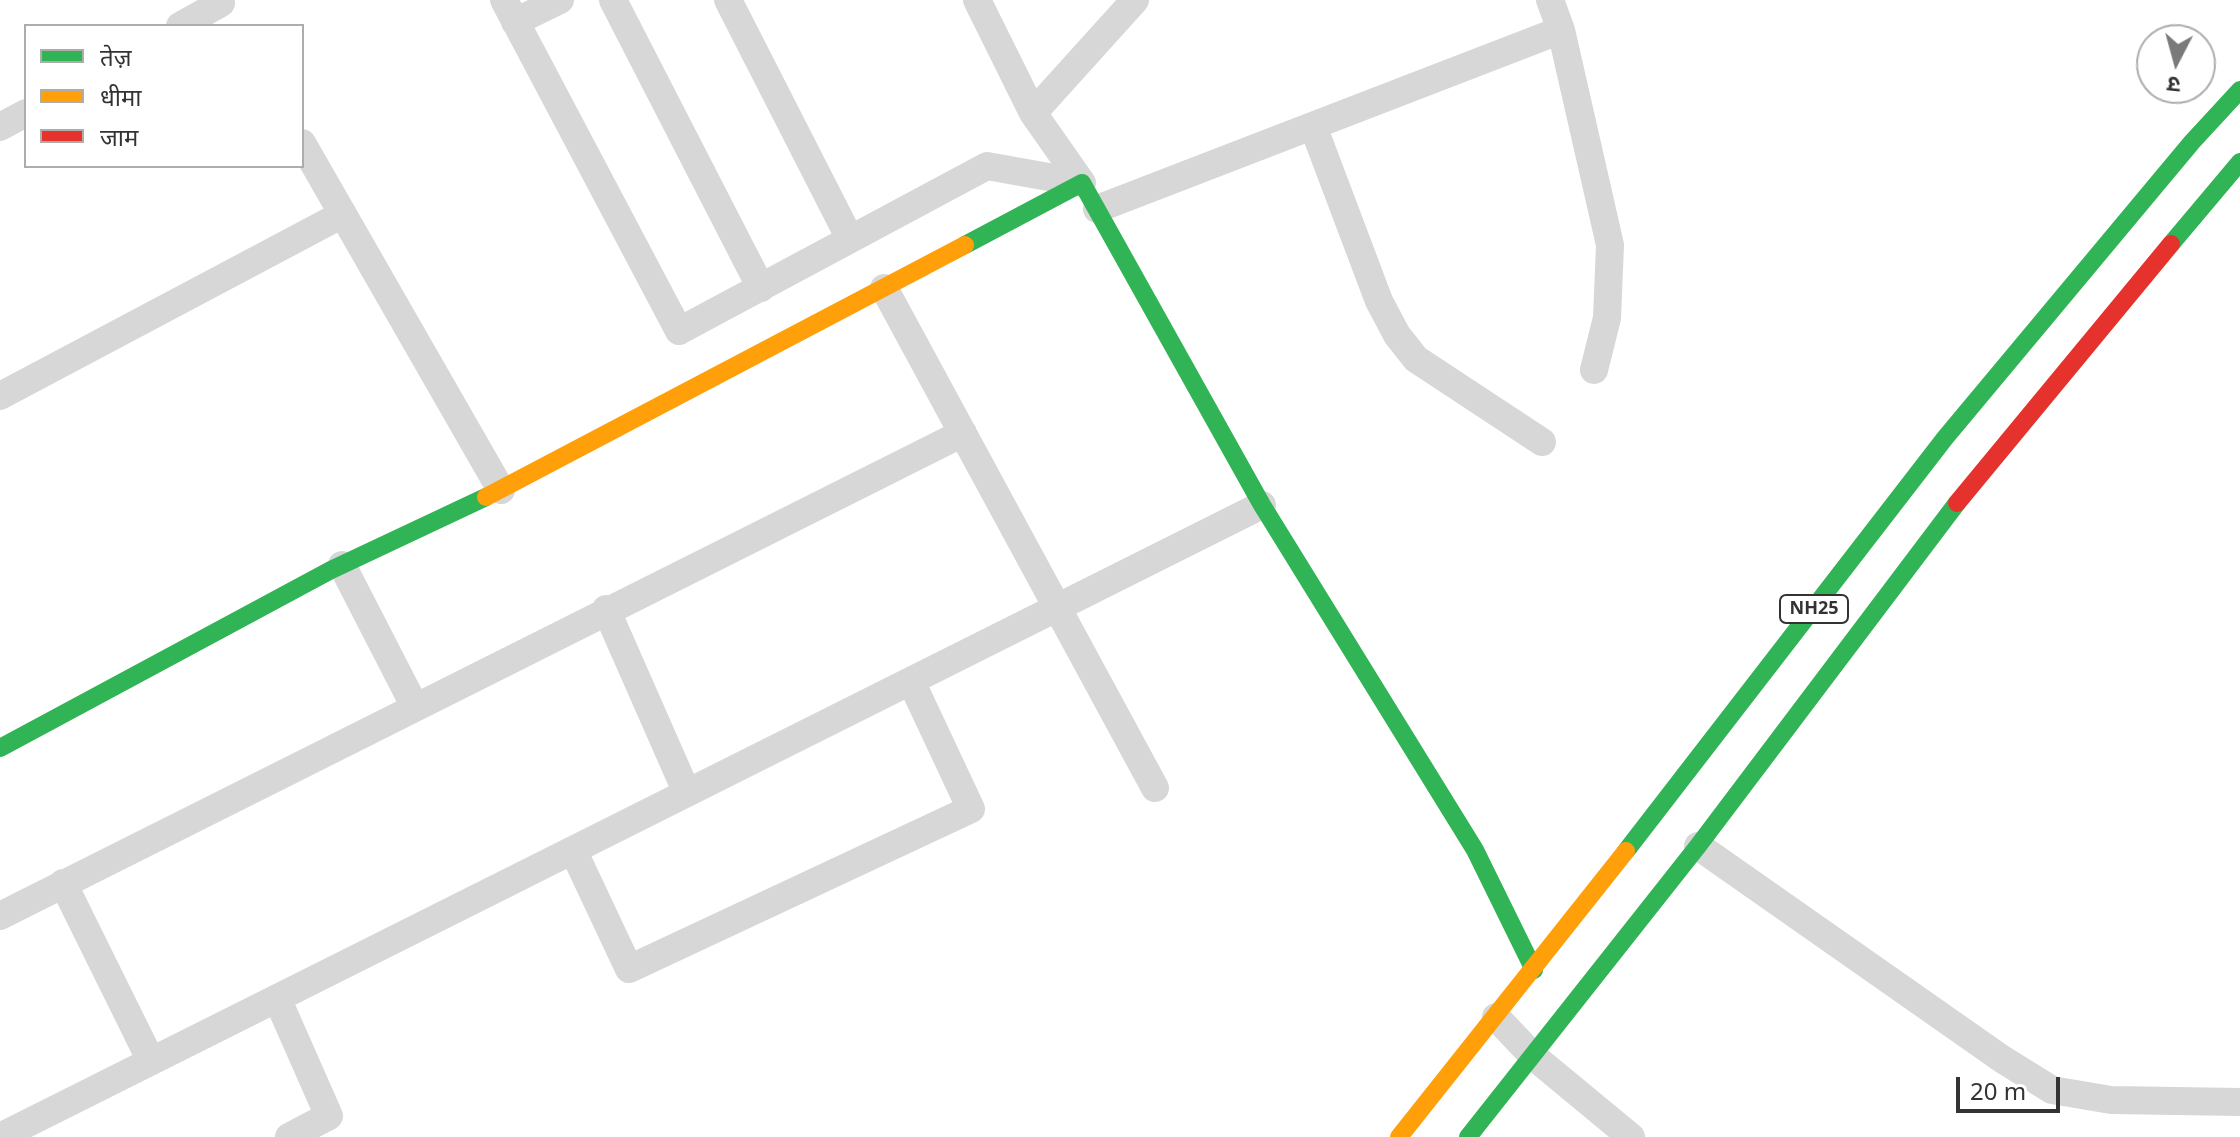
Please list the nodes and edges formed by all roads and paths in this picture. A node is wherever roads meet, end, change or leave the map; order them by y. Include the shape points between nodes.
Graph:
1 (560, 0) edge
2 (613, 0) edge
3 (728, 0) edge
4 (977, 0) edge
5 (1135, 0) edge
6 (1550, 0) edge
7 (225, 10) edge
8 (510, 11) edge
9 (186, 24) edge
10 (1561, 30) junction
11 (2240, 90) edge
12 (1033, 113) junction
13 (24, 114) edge
14 (1313, 126) junction
15 (0, 127) edge
16 (304, 146) edge
17 (2240, 162) edge
18 (1082, 183) junction
19 (1097, 209) junction
20 (343, 214) junction
21 (850, 239) junction
22 (761, 288) junction
23 (884, 288) junction
24 (1594, 370) dead end
25 (0, 396) edge
26 (963, 433) junction
27 (1542, 442) dead end
28 (501, 490) junction
29 (1262, 505) junction
30 (342, 565) junction
31 (1058, 608) junction
32 (606, 609) junction
33 (911, 681) junction
34 (415, 707) junction
35 (0, 748) edge
36 (1155, 788) dead end
37 (687, 793) junction
38 (1698, 846) junction
39 (573, 850) junction
40 (63, 883) junction
41 (0, 916) edge
42 (1534, 970) junction
43 (277, 998) junction
44 (1496, 1017) junction
45 (1533, 1056) junction
46 (151, 1061) junction
47 (2240, 1102) edge
48 (0, 1137) edge
49 (289, 1137) edge
50 (1399, 1137) edge
51 (1468, 1137) edge
52 (1631, 1137) edge

1 - 8 street
2 - 22 street
3 - 21 street
4 - 12 street
5 - 12 street
6 - 10 street
7 - 9 street
8 - 22 street via 679,331
10 - 14 street
10 - 24 street via 1610,245 1607,318
11 - 42 main road, NH25 via 1945,438
12 - 18 street
13 - 15 street
14 - 19 street
14 - 27 street via 1379,301 1397,335 1416,359
16 - 20 street
17 - 38 main road, NH25 via 1984,467
18 - 19 main road
18 - 21 street via 987,166
18 - 23 main road
19 - 29 main road
20 - 25 street
20 - 28 street
21 - 22 street
23 - 26 street
23 - 28 main road
26 - 31 street
26 - 32 street
28 - 30 main road
29 - 31 street
29 - 42 main road via 1475,850
30 - 34 street
30 - 35 main road
31 - 33 street
31 - 36 street
32 - 34 street
32 - 37 street
33 - 37 street
33 - 39 street via 971,809 629,969
34 - 40 street
37 - 39 street
38 - 45 main road, NH25
38 - 47 street via 2052,1090 2111,1100
39 - 43 street
40 - 41 street
40 - 46 street
42 - 44 main road, NH25
43 - 46 street
43 - 49 street via 329,1116
44 - 45 street
44 - 50 main road, NH25
45 - 51 main road, NH25
45 - 52 street
46 - 48 street

